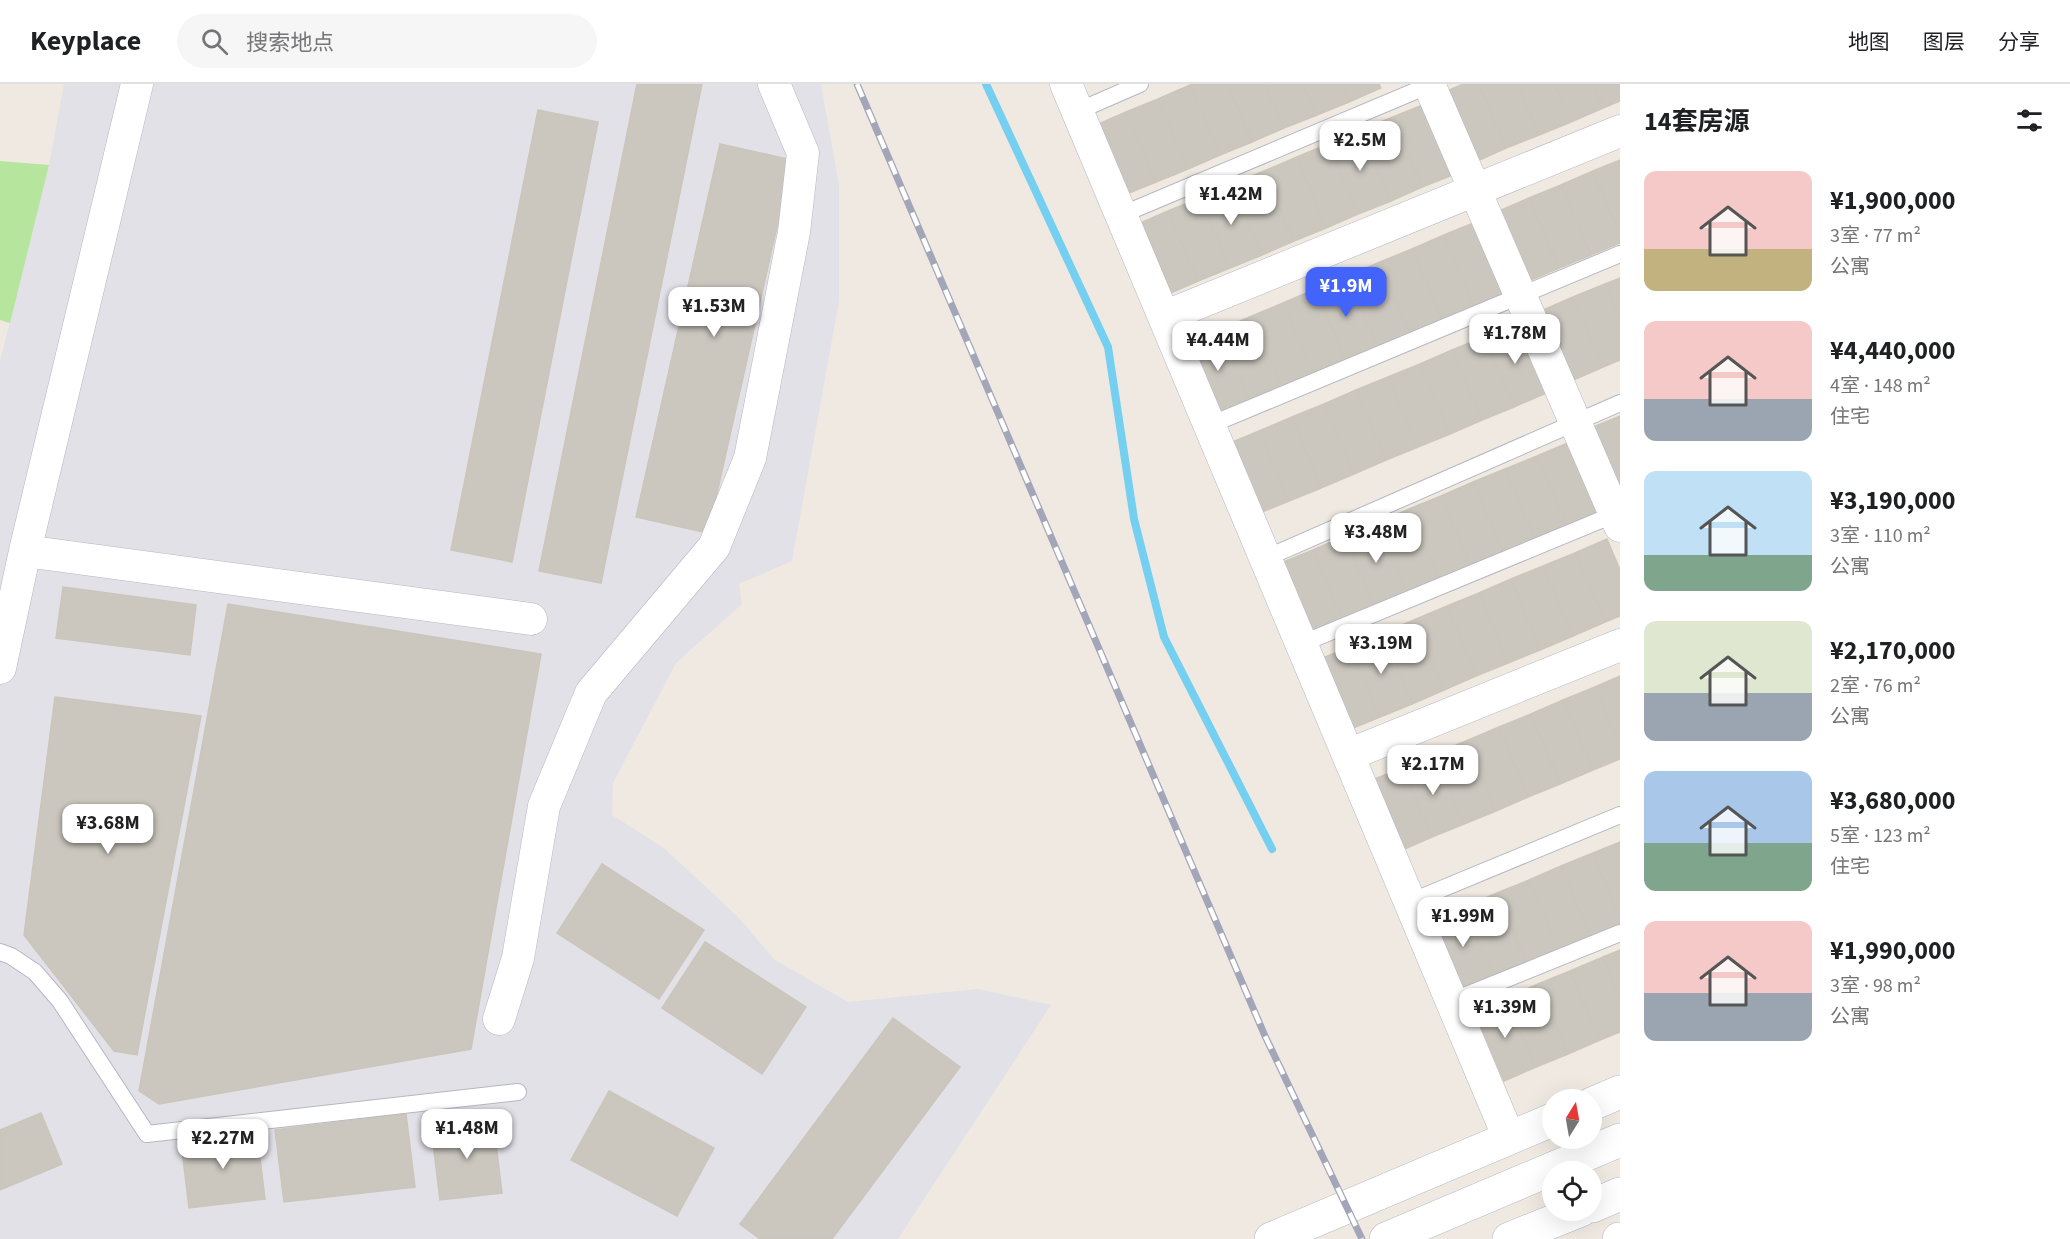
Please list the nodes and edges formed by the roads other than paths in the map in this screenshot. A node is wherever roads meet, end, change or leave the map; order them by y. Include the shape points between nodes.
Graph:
1 (136, 84) edge
2 (774, 84) edge
3 (1140, 84) edge
4 (1430, 84) edge
5 (1072, 97) edge
6 (1620, 131) edge
7 (1475, 190) junction
8 (1121, 215) junction
9 (1620, 254) edge
10 (1520, 295) junction
11 (1164, 317) junction
12 (1620, 402) edge
13 (1575, 422) junction
14 (1209, 425) junction
15 (1618, 518) edge
16 (25, 551) junction
17 (1266, 558) junction
18 (531, 619) dead end
19 (1301, 644) junction
20 (1620, 645) edge
21 (0, 668) edge
22 (1348, 755) junction
23 (1620, 814) edge
24 (1410, 902) junction
25 (1620, 933) edge
26 (0, 952) edge
27 (1452, 1001) junction
28 (499, 1018) dead end
29 (518, 1092) dead end
30 (1620, 1092) edge
31 (1602, 1100) edge
32 (1542, 1124) edge
33 (1509, 1137) junction
34 (1620, 1140) edge
35 (1620, 1194) edge
36 (1602, 1202) edge
37 (1554, 1221) edge
38 (1271, 1239) edge
39 (1386, 1239) edge
40 (1509, 1239) edge

1 - 16 street
2 - 28 street via 802,153 794,232 750,458 714,547 591,693 544,806 518,958
3 - 5 lane
4 - 7 street
4 - 8 lane
5 - 8 street
6 - 7 street
7 - 10 street
7 - 11 street
8 - 11 street
9 - 10 lane
10 - 13 street
10 - 14 lane
11 - 14 street
12 - 13 lane
13 - 15 street
13 - 17 lane
14 - 17 street
15 - 19 lane
16 - 18 street
16 - 21 street
17 - 19 street
19 - 22 street
20 - 22 street
22 - 24 street
23 - 24 lane
24 - 27 street
25 - 27 lane
26 - 29 lane via 35,972 60,1001 147,1134
27 - 33 street
30 - 31 main road
32 - 33 main road
33 - 38 main road
34 - 39 main road
35 - 36 main road
37 - 40 main road

